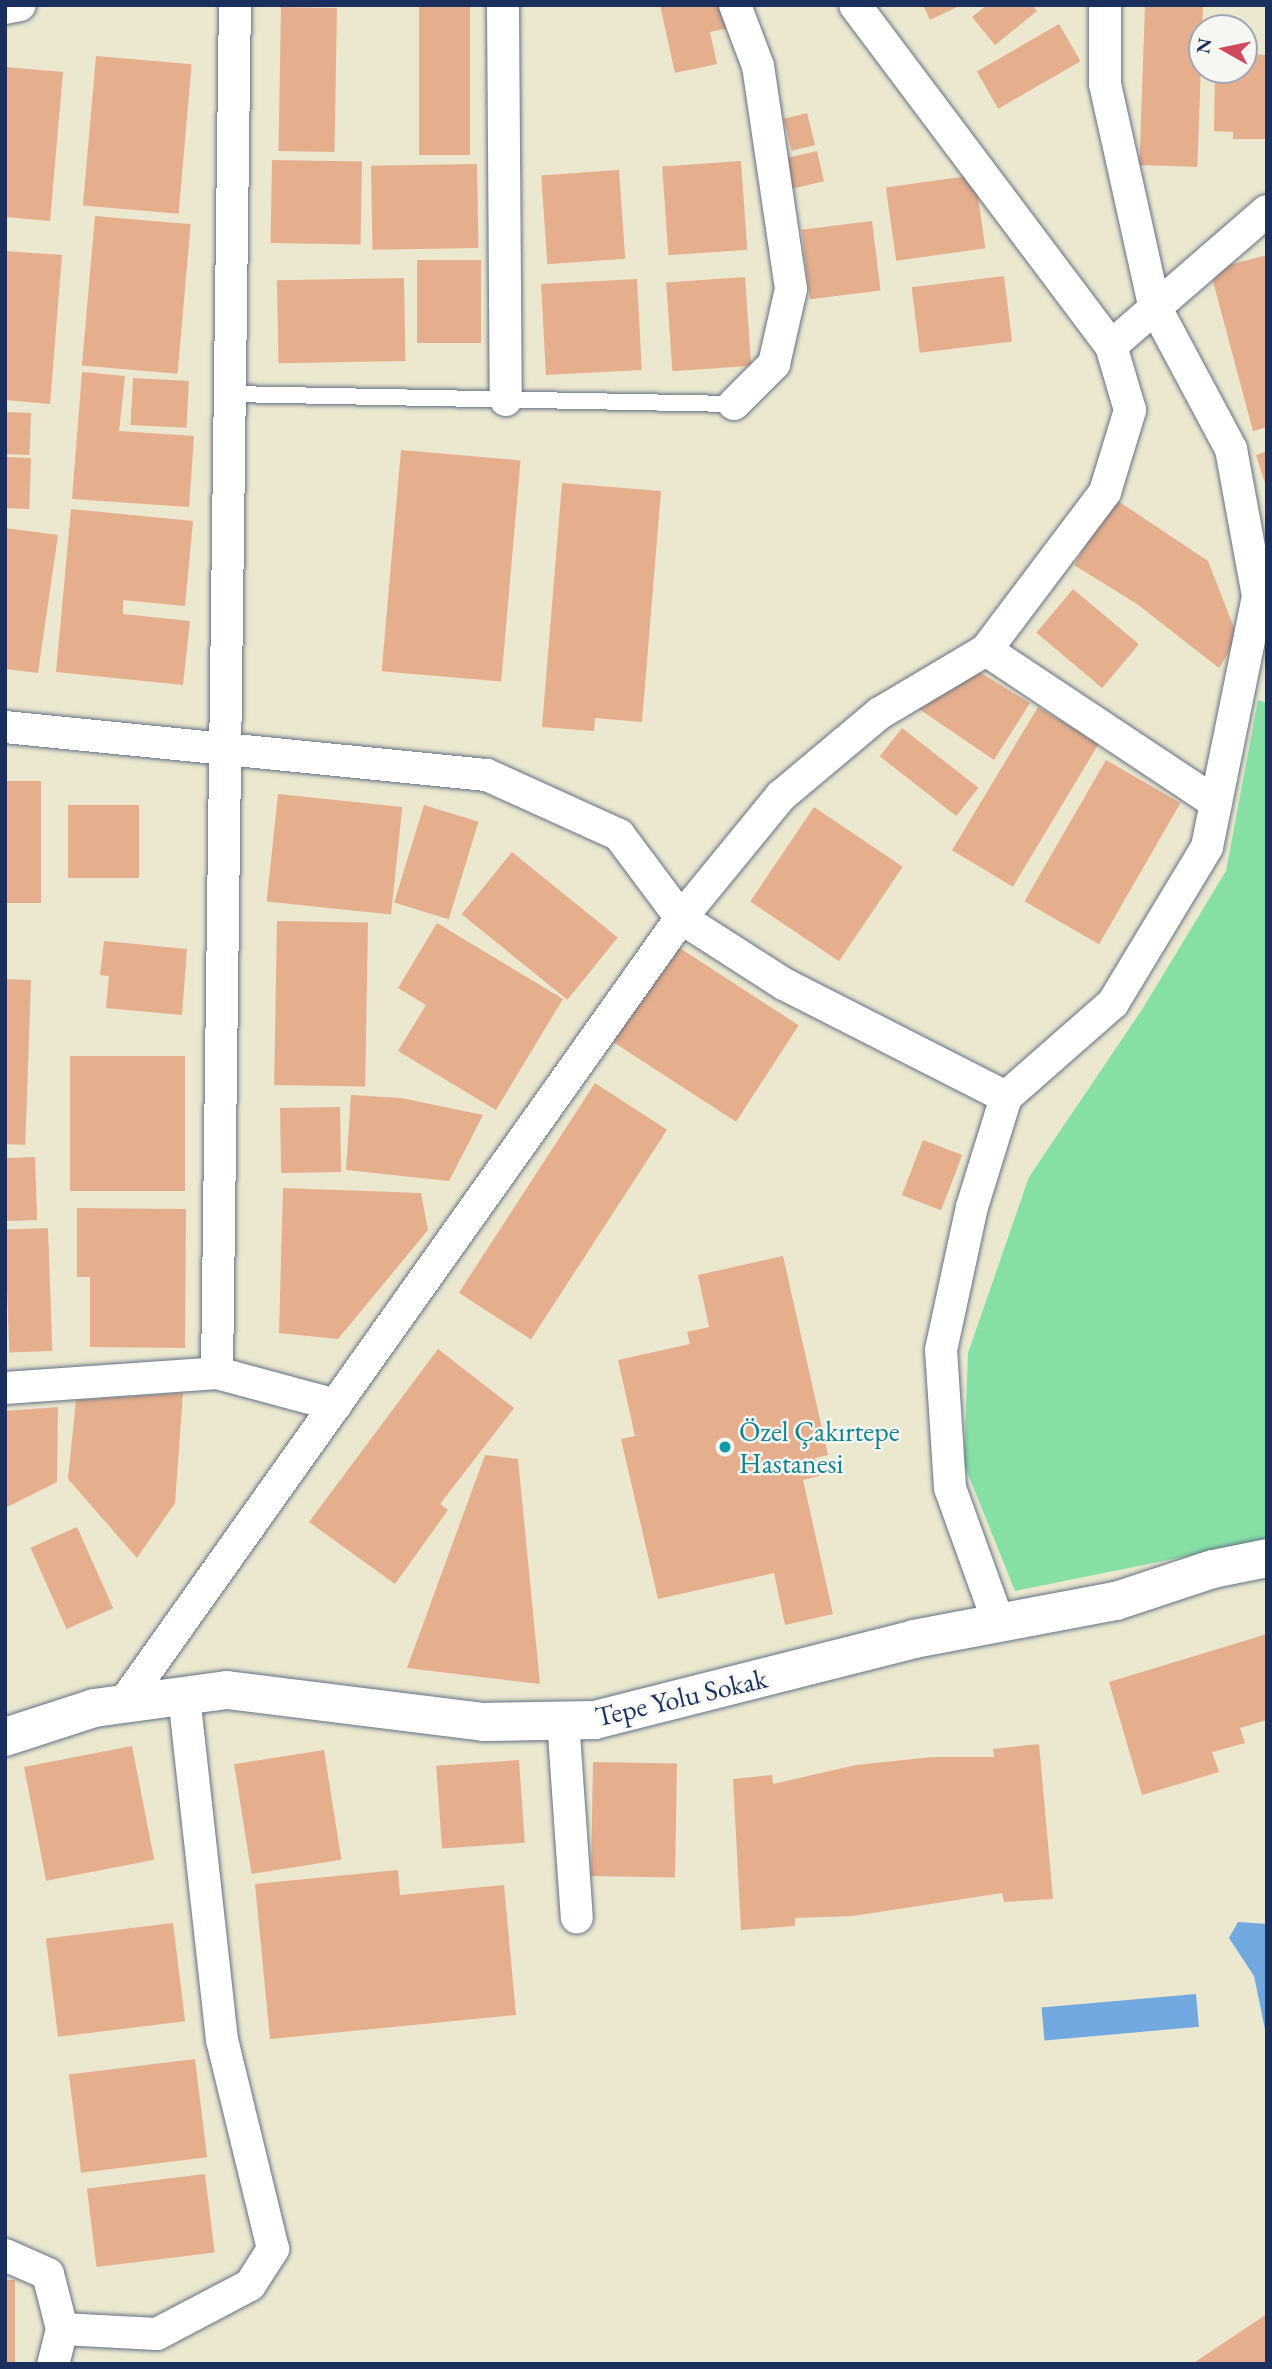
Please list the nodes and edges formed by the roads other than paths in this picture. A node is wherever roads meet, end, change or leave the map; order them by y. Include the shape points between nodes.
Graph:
1 (20, 5) edge
2 (235, 5) edge
3 (503, 5) edge
4 (735, 5) edge
5 (855, 5) edge
6 (1105, 5) edge
7 (5, 8) edge
8 (1267, 211) edge
9 (1154, 304) junction
10 (1111, 346) junction
11 (230, 394) junction
12 (506, 400) junction
13 (734, 404) joint
14 (986, 650) junction
15 (1257, 650) edge
16 (5, 727) edge
17 (225, 748) junction
18 (1216, 803) junction
19 (681, 918) junction
20 (1006, 1097) junction
21 (217, 1373) junction
22 (5, 1388) edge
23 (336, 1405) junction
24 (1267, 1558) edge
25 (999, 1624) junction
26 (184, 1696) junction
27 (123, 1704) junction
28 (563, 1720) junction
29 (5, 1737) edge
30 (577, 1918) dead end
31 (5, 2255) edge
32 (62, 2329) junction
33 (53, 2364) edge

1 - 7 street
2 - 11 street
3 - 12 street
4 - 13 street via 758,66 791,289 774,364
5 - 10 street
6 - 9 street via 1105,84
8 - 9 street
9 - 10 street
9 - 15 street via 1231,449 1258,596
10 - 14 street via 1130,410 1105,492
11 - 12 lane
11 - 17 street
12 - 13 lane
14 - 18 street
14 - 19 street via 880,713 781,796
15 - 18 street
16 - 17 street
17 - 19 street via 487,775 619,835
17 - 21 street
18 - 20 street via 1207,847 1113,1003
19 - 20 street via 784,984
19 - 23 street
20 - 25 street via 972,1207 941,1350 950,1488
21 - 22 street
21 - 23 street
23 - 27 street
24 - 25 street, Tepe Yolu Sokak via 1213,1569 1116,1601
25 - 28 street, Tepe Yolu Sokak via 914,1639 595,1720
26 - 27 street, Tepe Yolu Sokak
26 - 28 street, Tepe Yolu Sokak via 227,1690 484,1722
26 - 32 street via 222,2040 273,2249 250,2285 157,2334
27 - 29 street, Tepe Yolu Sokak via 94,1708
28 - 30 street
31 - 32 street via 48,2274
32 - 33 street

